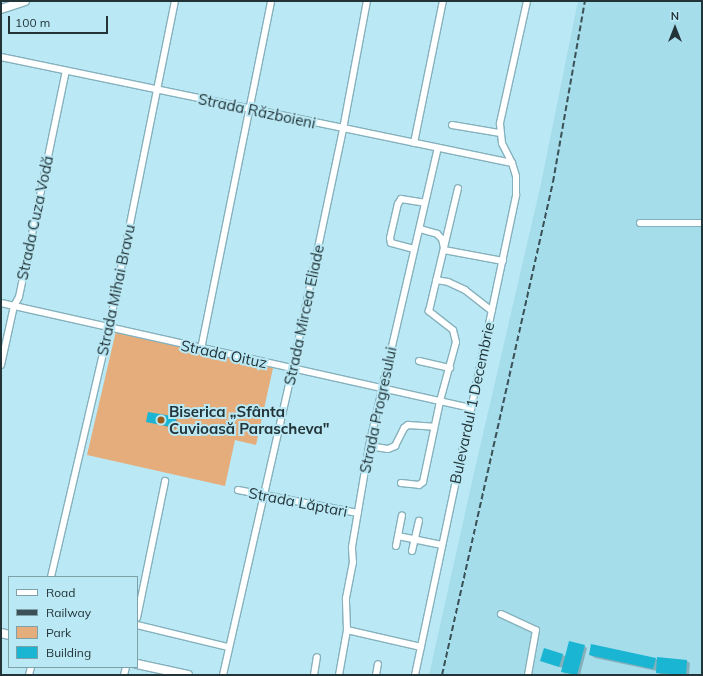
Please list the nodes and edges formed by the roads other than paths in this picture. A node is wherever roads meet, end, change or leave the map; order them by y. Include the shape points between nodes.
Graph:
1 (25, 1) edge
2 (175, 1) edge
3 (271, 1) edge
4 (367, 1) edge
5 (443, 1) edge
6 (527, 1) edge
7 (1, 9) edge
8 (1, 57) edge
9 (66, 71) junction
10 (158, 90) junction
11 (250, 109) junction
12 (452, 125) dead end
13 (343, 129) junction
14 (500, 133) junction
15 (414, 143) junction
16 (438, 148) junction
17 (512, 163) junction
18 (458, 188) dead end
19 (425, 203) junction
20 (640, 223) dead end
21 (702, 223) edge
22 (420, 228) junction
23 (414, 249) junction
24 (444, 250) junction
25 (503, 261) junction
26 (436, 280) junction
27 (1, 303) edge
28 (14, 306) junction
29 (492, 311) junction
30 (109, 328) junction
31 (201, 349) junction
32 (419, 361) dead end
33 (1, 365) edge
34 (293, 368) junction
35 (450, 368) junction
36 (381, 388) junction
37 (440, 401) junction
38 (472, 408) junction
39 (434, 427) junction
40 (369, 446) junction
41 (165, 481) dead end
42 (401, 483) dead end
43 (238, 490) dead end
44 (262, 495) junction
45 (358, 513) junction
46 (402, 516) dead end
47 (419, 521) dead end
48 (398, 536) junction
49 (415, 540) junction
50 (442, 545) junction
51 (396, 546) dead end
52 (412, 551) dead end
53 (51, 576) edge
54 (138, 613) edge
55 (501, 614) dead end
56 (138, 625) edge
57 (347, 630) junction
58 (421, 646) junction
59 (228, 647) junction
60 (317, 657) dead end
61 (138, 664) edge
62 (378, 664) dead end
63 (188, 675) edge
64 (223, 675) edge
65 (314, 675) edge
66 (339, 675) edge
67 (376, 675) edge
68 (415, 675) edge
69 (528, 675) edge

1 - 7 main road
2 - 10 street, Strada Mihai Bravu
3 - 11 street
4 - 13 street, Strada Mircea Eliade
5 - 15 street
6 - 14 street, Bulevardul 1 Decembrie via 500,123
8 - 9 street, Strada Războieni
9 - 10 street, Strada Războieni
9 - 28 street, Strada Cuza Vodă via 19,297
10 - 11 street, Strada Războieni
10 - 30 street, Strada Mihai Bravu
11 - 13 street, Strada Războieni
11 - 31 street
12 - 14 street
13 - 15 street, Strada Războieni
13 - 34 street, Strada Mircea Eliade
14 - 17 street, Bulevardul 1 Decembrie
15 - 16 street, Strada Războieni
16 - 17 street, Strada Războieni
16 - 19 street, Strada Progresului
17 - 25 street, Bulevardul 1 Decembrie via 516,176 516,195
18 - 24 street
19 - 22 street, Strada Progresului
19 - 23 street via 401,199 398,204 390,238 392,243
20 - 21 street
22 - 23 street, Strada Progresului
22 - 24 street via 437,234 442,239
23 - 36 street, Strada Progresului
24 - 25 street
24 - 26 street
25 - 29 street, Bulevardul 1 Decembrie
26 - 29 street via 448,282 465,290
26 - 35 street via 429,311 453,330 456,342
27 - 28 street, Strada Oituz
28 - 30 street, Strada Oituz
28 - 33 street, Strada Cuza Vodă
29 - 38 street, Bulevardul 1 Decembrie
30 - 31 street, Strada Oituz
30 - 53 street, Strada Mihai Bravu
31 - 34 street, Strada Oituz
32 - 35 street
34 - 36 street, Strada Oituz
34 - 44 street, Strada Mircea Eliade
35 - 37 street
36 - 37 street, Strada Oituz
36 - 40 street, Strada Progresului
37 - 38 street, Strada Oituz
37 - 39 street
38 - 50 street, Bulevardul 1 Decembrie
39 - 40 street via 408,425 395,446 388,449
39 - 42 street via 423,482 419,485
40 - 45 street, Strada Progresului
41 - 54 street
43 - 44 street, Strada Lăptari
44 - 45 street, Strada Lăptari
44 - 59 street, Strada Mircea Eliade
45 - 57 street, Strada Progresului via 352,547 353,563 346,598
46 - 48 street
47 - 49 street
48 - 49 street
48 - 51 street
49 - 50 street
49 - 52 street
50 - 58 street, Bulevardul 1 Decembrie
55 - 69 street via 536,630
56 - 59 street
57 - 58 street
57 - 66 street, Strada Progresului
58 - 68 street, Bulevardul 1 Decembrie
59 - 64 street, Strada Mircea Eliade
60 - 65 street
61 - 63 main road
62 - 67 street

